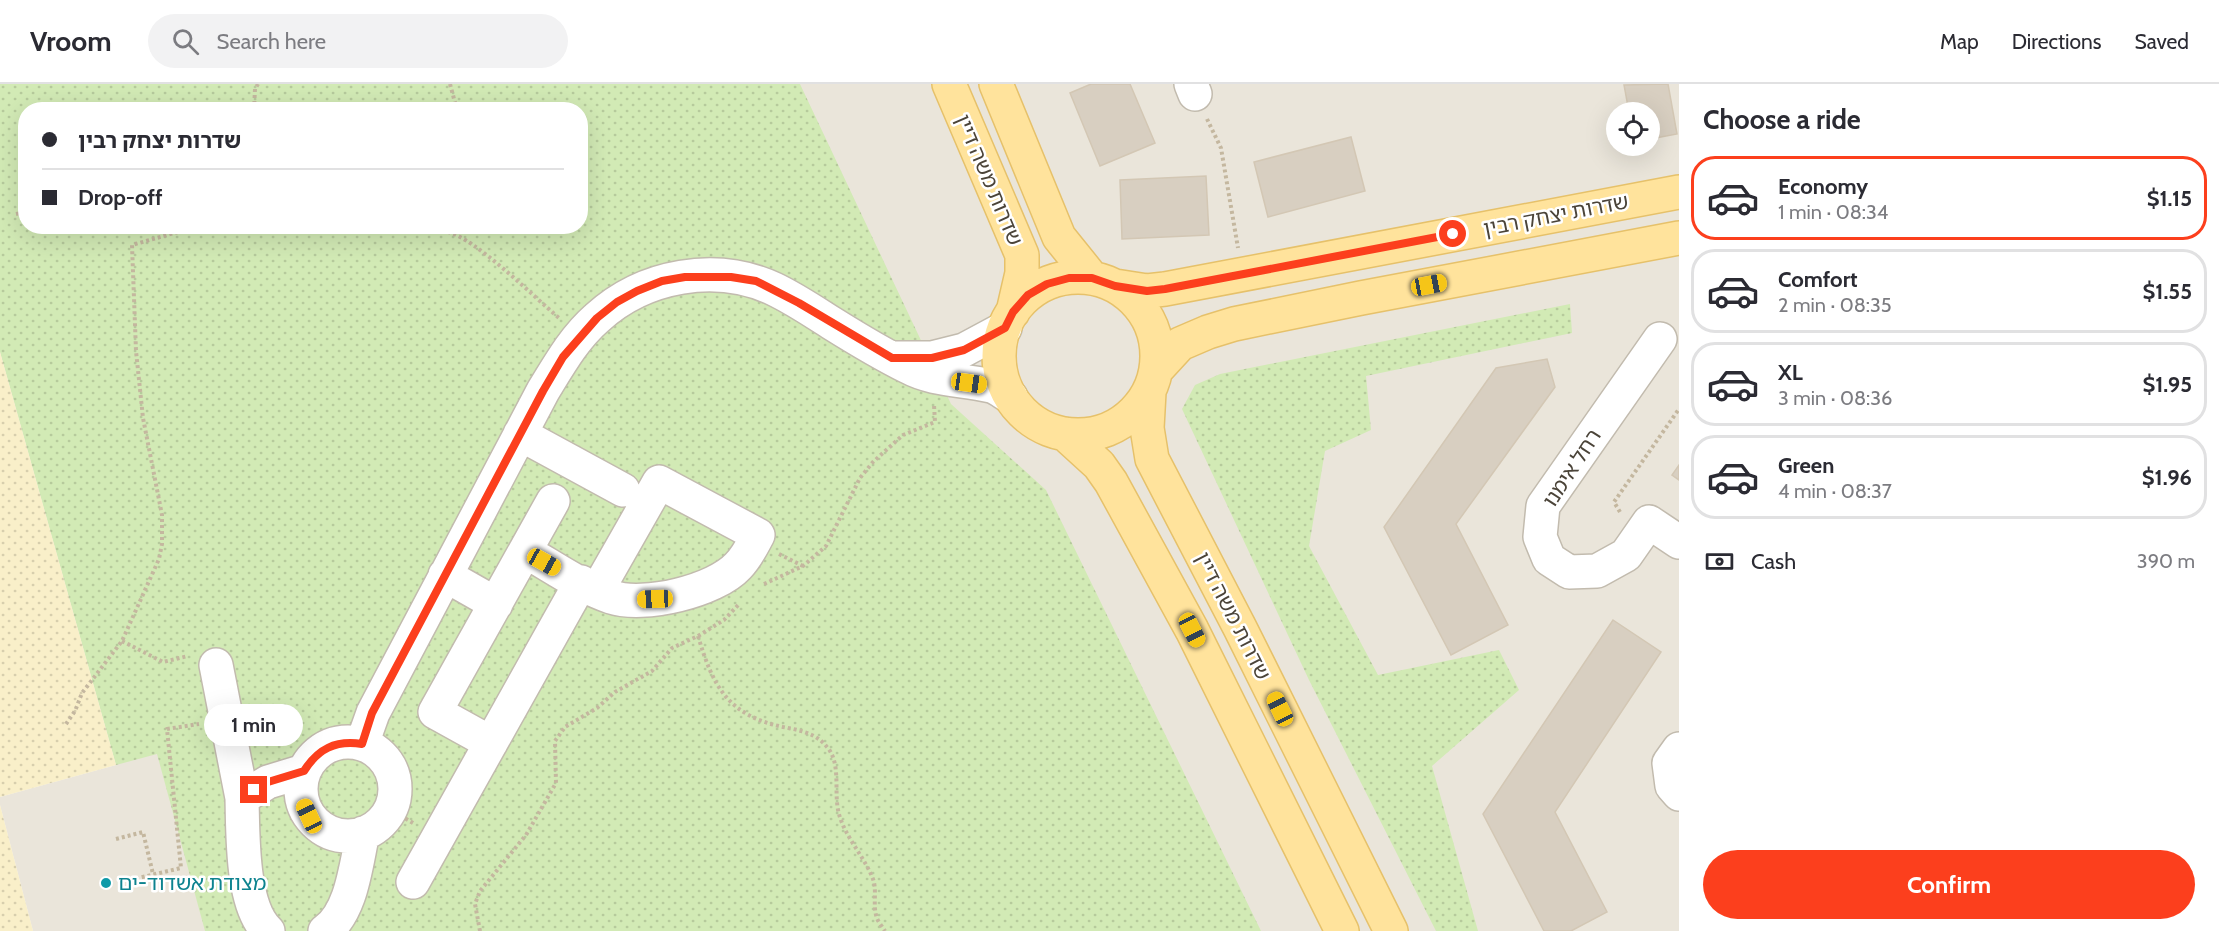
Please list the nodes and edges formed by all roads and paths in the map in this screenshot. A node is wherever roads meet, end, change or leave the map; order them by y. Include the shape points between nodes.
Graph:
1 (258, 84) edge
2 (450, 84) edge
3 (949, 84) edge
4 (996, 84) edge
5 (1193, 89) edge
6 (254, 102) edge
7 (455, 102) edge
8 (1679, 192) edge
9 (171, 234) edge
10 (453, 234) edge
11 (1679, 238) edge
12 (1243, 274) junction
13 (1103, 282) junction
14 (1009, 320) junction
15 (580, 336) junction
16 (1660, 339) dead end
17 (892, 358) junction
18 (932, 377) junction
19 (1153, 380) junction
20 (1011, 397) junction
21 (1679, 409) edge
22 (520, 434) junction
23 (1065, 434) junction
24 (623, 490) dead end
25 (553, 501) dead end
26 (1637, 539) junction
27 (1679, 542) edge
28 (525, 551) junction
29 (445, 575) junction
30 (760, 586) dead end
31 (589, 587) junction
32 (747, 597) dead end
33 (496, 604) junction
34 (698, 636) junction
35 (122, 641) junction
36 (216, 665) joint
37 (227, 720) junction
38 (66, 724) dead end
39 (491, 743) junction
40 (362, 744) junction
41 (1679, 749) edge
42 (304, 771) junction
43 (1679, 794) edge
44 (242, 798) junction
45 (363, 833) junction
46 (116, 839) dead end
47 (153, 874) junction
48 (130, 880) dead end
49 (413, 882) dead end
50 (264, 929) edge
51 (325, 931) edge
52 (480, 931) edge
53 (885, 931) edge
54 (1342, 931) edge
55 (1391, 931) edge

1 - 6 path
2 - 7 path
3 - 14 main road, שדרות משה דיין via 1022,255 1022,273
4 - 13 main road, שדרות משה דיין via 1059,237
5 - 12 path via 1221,148
8 - 12 main road, שדרות יצחק רבין
9 - 35 path via 132,245 136,351 163,530 159,559
10 - 15 path via 483,253
11 - 19 main road via 1234,324 1180,344
12 - 13 main road, שדרות יצחק רבין via 1147,291
13 - 14 main road via 1069,278 1047,284 1028,295
13 - 19 main road via 1135,300 1149,320 1157,344
14 - 17 street via 964,350 932,358
14 - 20 main road via 999,354 1002,377
15 - 17 street via 617,302 662,281 731,277 756,281 775,290
15 - 22 street via 548,382
16 - 26 street, רחל אימנו via 1543,506 1540,537 1549,559 1569,572 1597,571 1626,555
17 - 18 street
18 - 20 street via 993,387
18 - 30 path via 935,422 903,435 873,462 860,478 826,546 803,566
19 - 23 main road via 1134,412 1114,427 1090,434
19 - 55 main road, שדרות משה דיין via 1147,428 1152,459
20 - 23 main road via 1025,415
21 - 26 path via 1614,502
22 - 24 street
22 - 29 street
23 - 54 main road, שדרות משה דיין via 1099,465 1111,482 1192,630
25 - 28 street
26 - 27 street, רחל אימנו via 1649,522
28 - 31 street
28 - 33 street
29 - 33 street
29 - 40 street via 372,713
31 - 31 street via 658,482 758,535 737,568 695,590 635,600 614,598
31 - 39 street
32 - 34 path via 724,620
33 - 39 street via 435,712
34 - 52 path via 672,648 652,671 566,727 555,741 556,783 526,835 480,891 475,904
34 - 53 path via 706,662 729,703 745,714 815,736 827,746 833,756 839,814 873,880 876,916
35 - 36 path via 163,662 197,654
35 - 38 path via 82,693
36 - 37 street
37 - 44 street
37 - 47 path via 167,729 181,868
39 - 49 street
40 - 42 street via 334,744 322,750
40 - 45 street via 384,759 394,783 390,809 374,828
41 - 43 street via 1669,763 1672,786
42 - 44 street via 268,782
42 - 45 street via 301,786 309,816 333,834
44 - 50 street via 251,903
45 - 51 street via 346,904 338,920
46 - 47 path via 143,832
47 - 48 path

